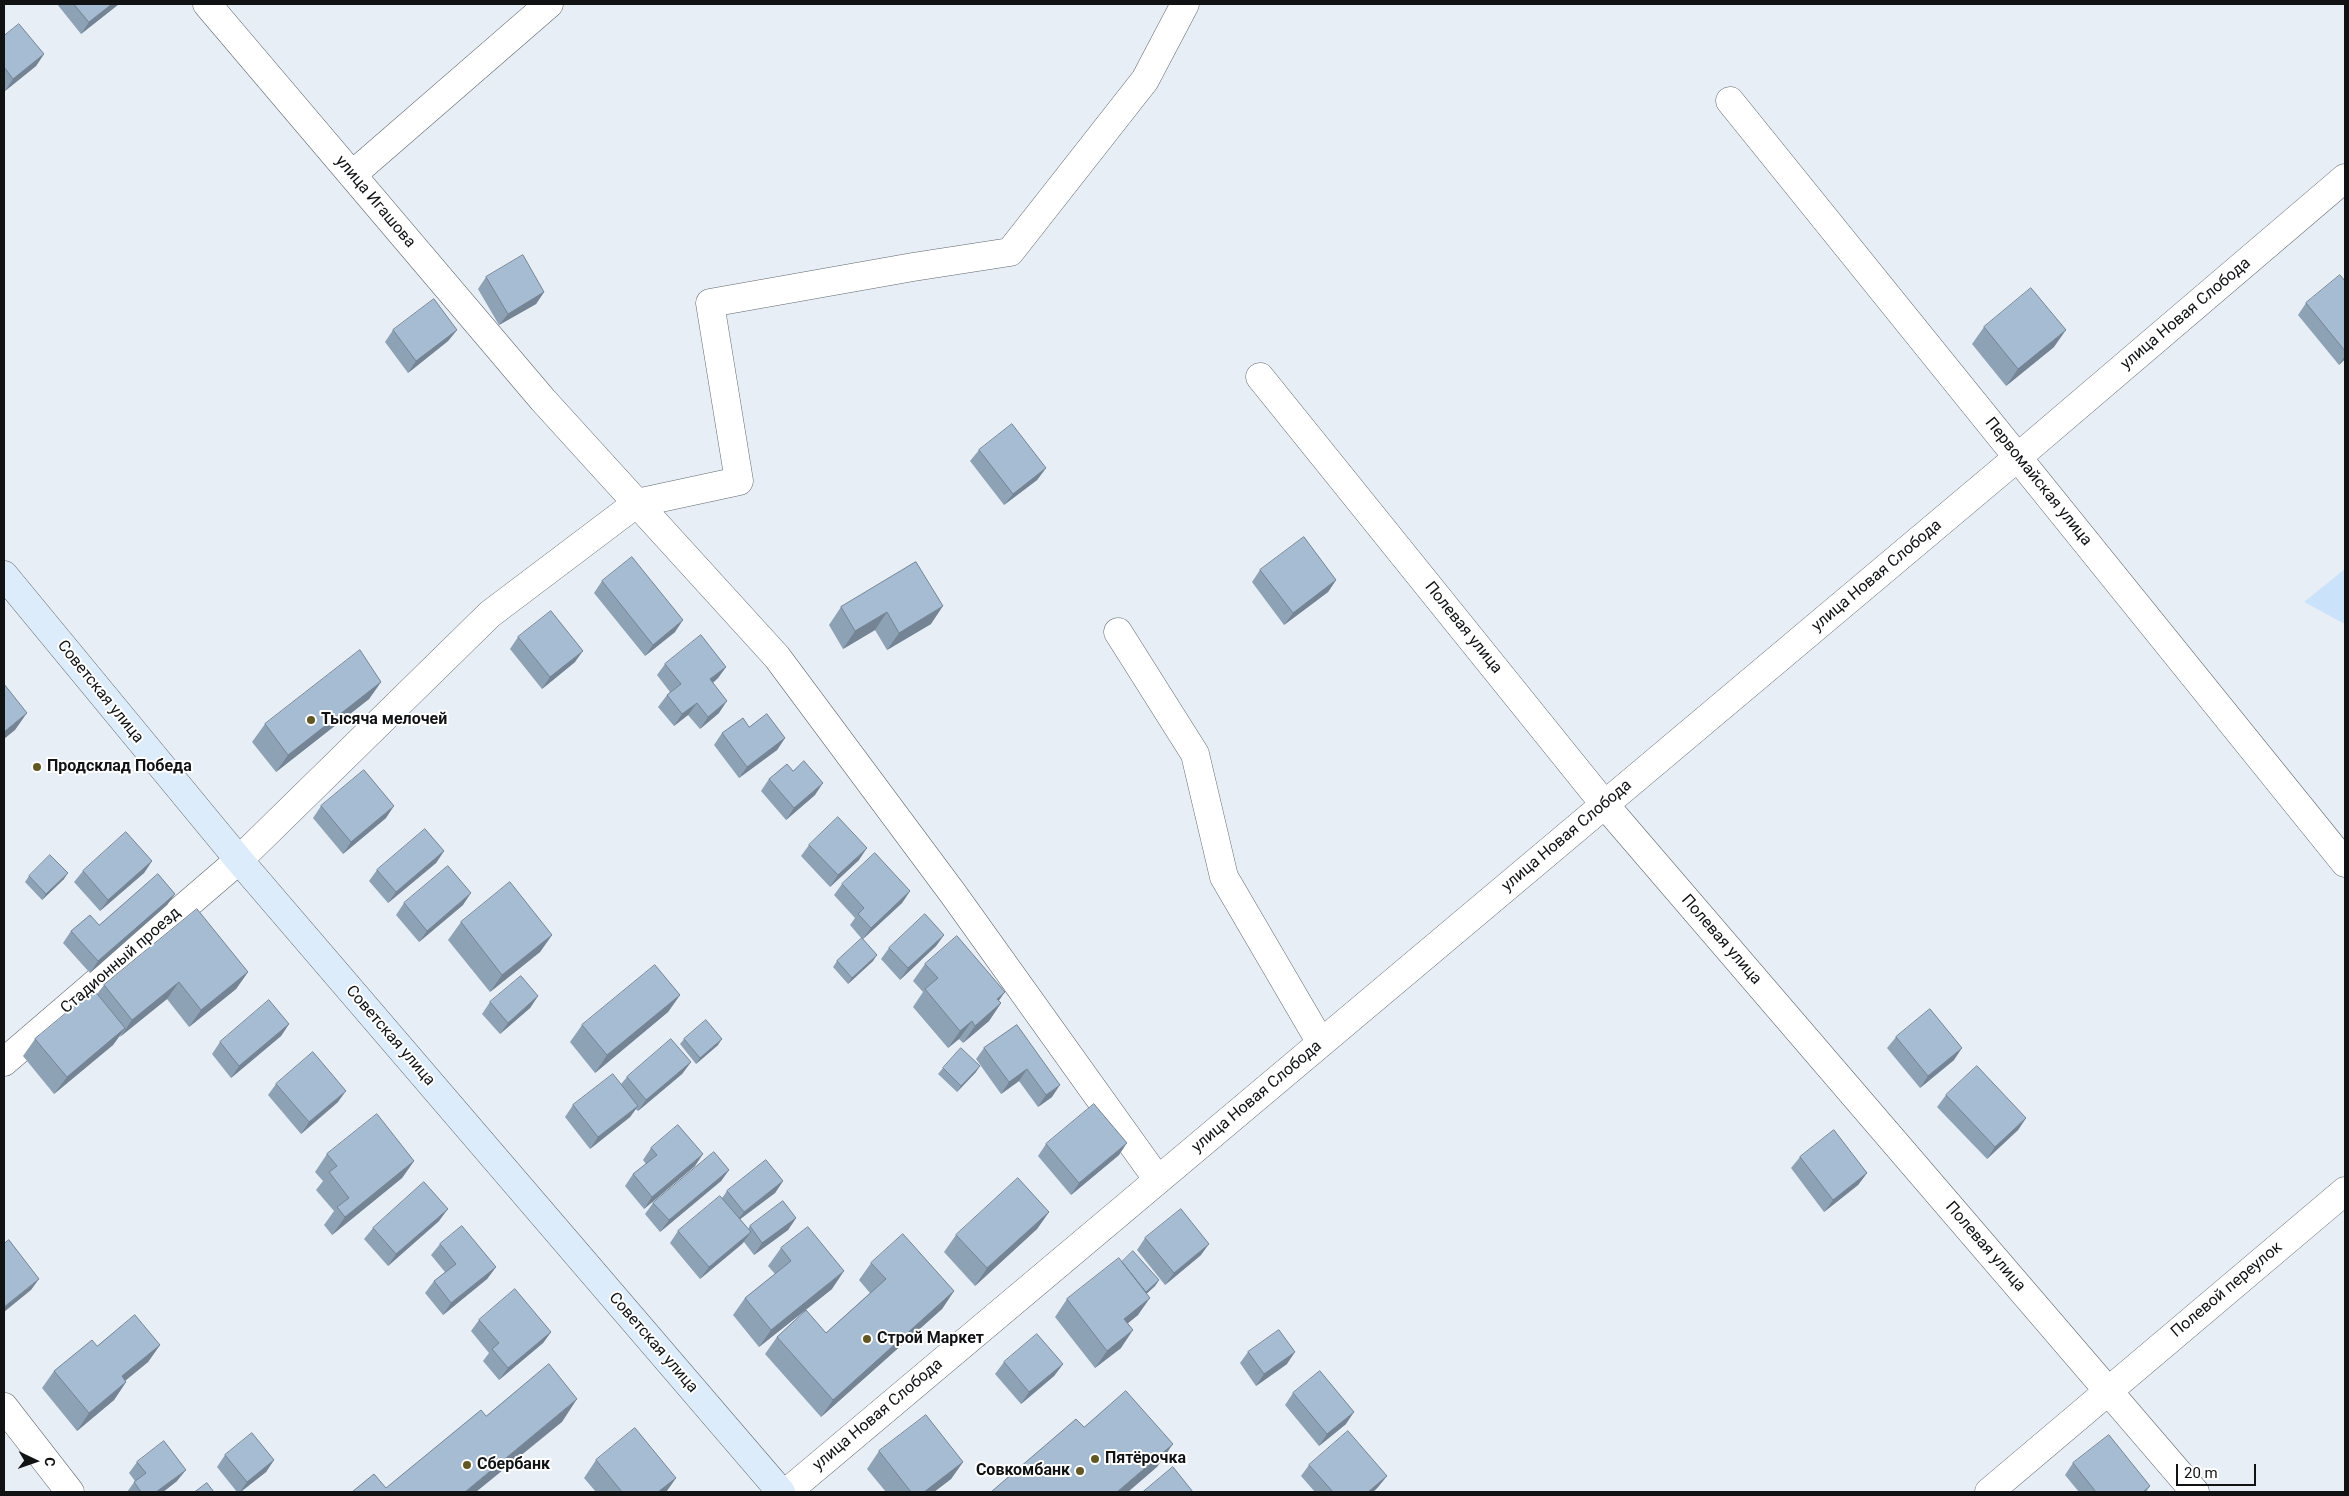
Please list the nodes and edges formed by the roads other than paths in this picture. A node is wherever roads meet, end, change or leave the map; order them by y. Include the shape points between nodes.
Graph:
1 (207, 4) edge
2 (549, 4) edge
3 (1185, 4) edge
4 (1730, 101) dead end
5 (352, 175) junction
6 (2345, 178) edge
7 (1260, 377) dead end
8 (2018, 457) junction
9 (636, 503) junction
10 (4, 575) edge
11 (1118, 632) dead end
12 (1604, 805) junction
13 (239, 860) junction
14 (2345, 862) edge
15 (1321, 1043) junction
16 (4, 1062) edge
17 (1158, 1180) junction
18 (2345, 1191) edge
19 (2108, 1390) junction
20 (4, 1407) edge
21 (70, 1492) edge
22 (781, 1492) edge
23 (787, 1492) edge
24 (1989, 1492) edge
25 (2195, 1492) edge

1 - 5 street, улица Игашова
2 - 5 street
3 - 9 street via 1145,80 1010,252 710,303 739,481
4 - 8 street, Первомайская улица
5 - 9 street, улица Игашова via 543,400
6 - 8 street, улица Новая Слобода
7 - 12 street, Полевая улица
8 - 12 street, улица Новая Слобода
8 - 14 street, Первомайская улица
9 - 13 street, Стадионный проезд via 490,614
9 - 17 street, улица Игашова via 777,657 954,895
10 - 13 main road, Советская улица
11 - 15 street via 1194,754 1224,877
12 - 15 street, улица Новая Слобода
12 - 19 street, Полевая улица
13 - 16 street, Стадионный проезд
13 - 22 main road, Советская улица
15 - 17 street, улица Новая Слобода
17 - 23 street, улица Новая Слобода
18 - 19 street, Полевой переулок
19 - 24 street, Полевой переулок
19 - 25 street, Полевая улица
20 - 21 street

